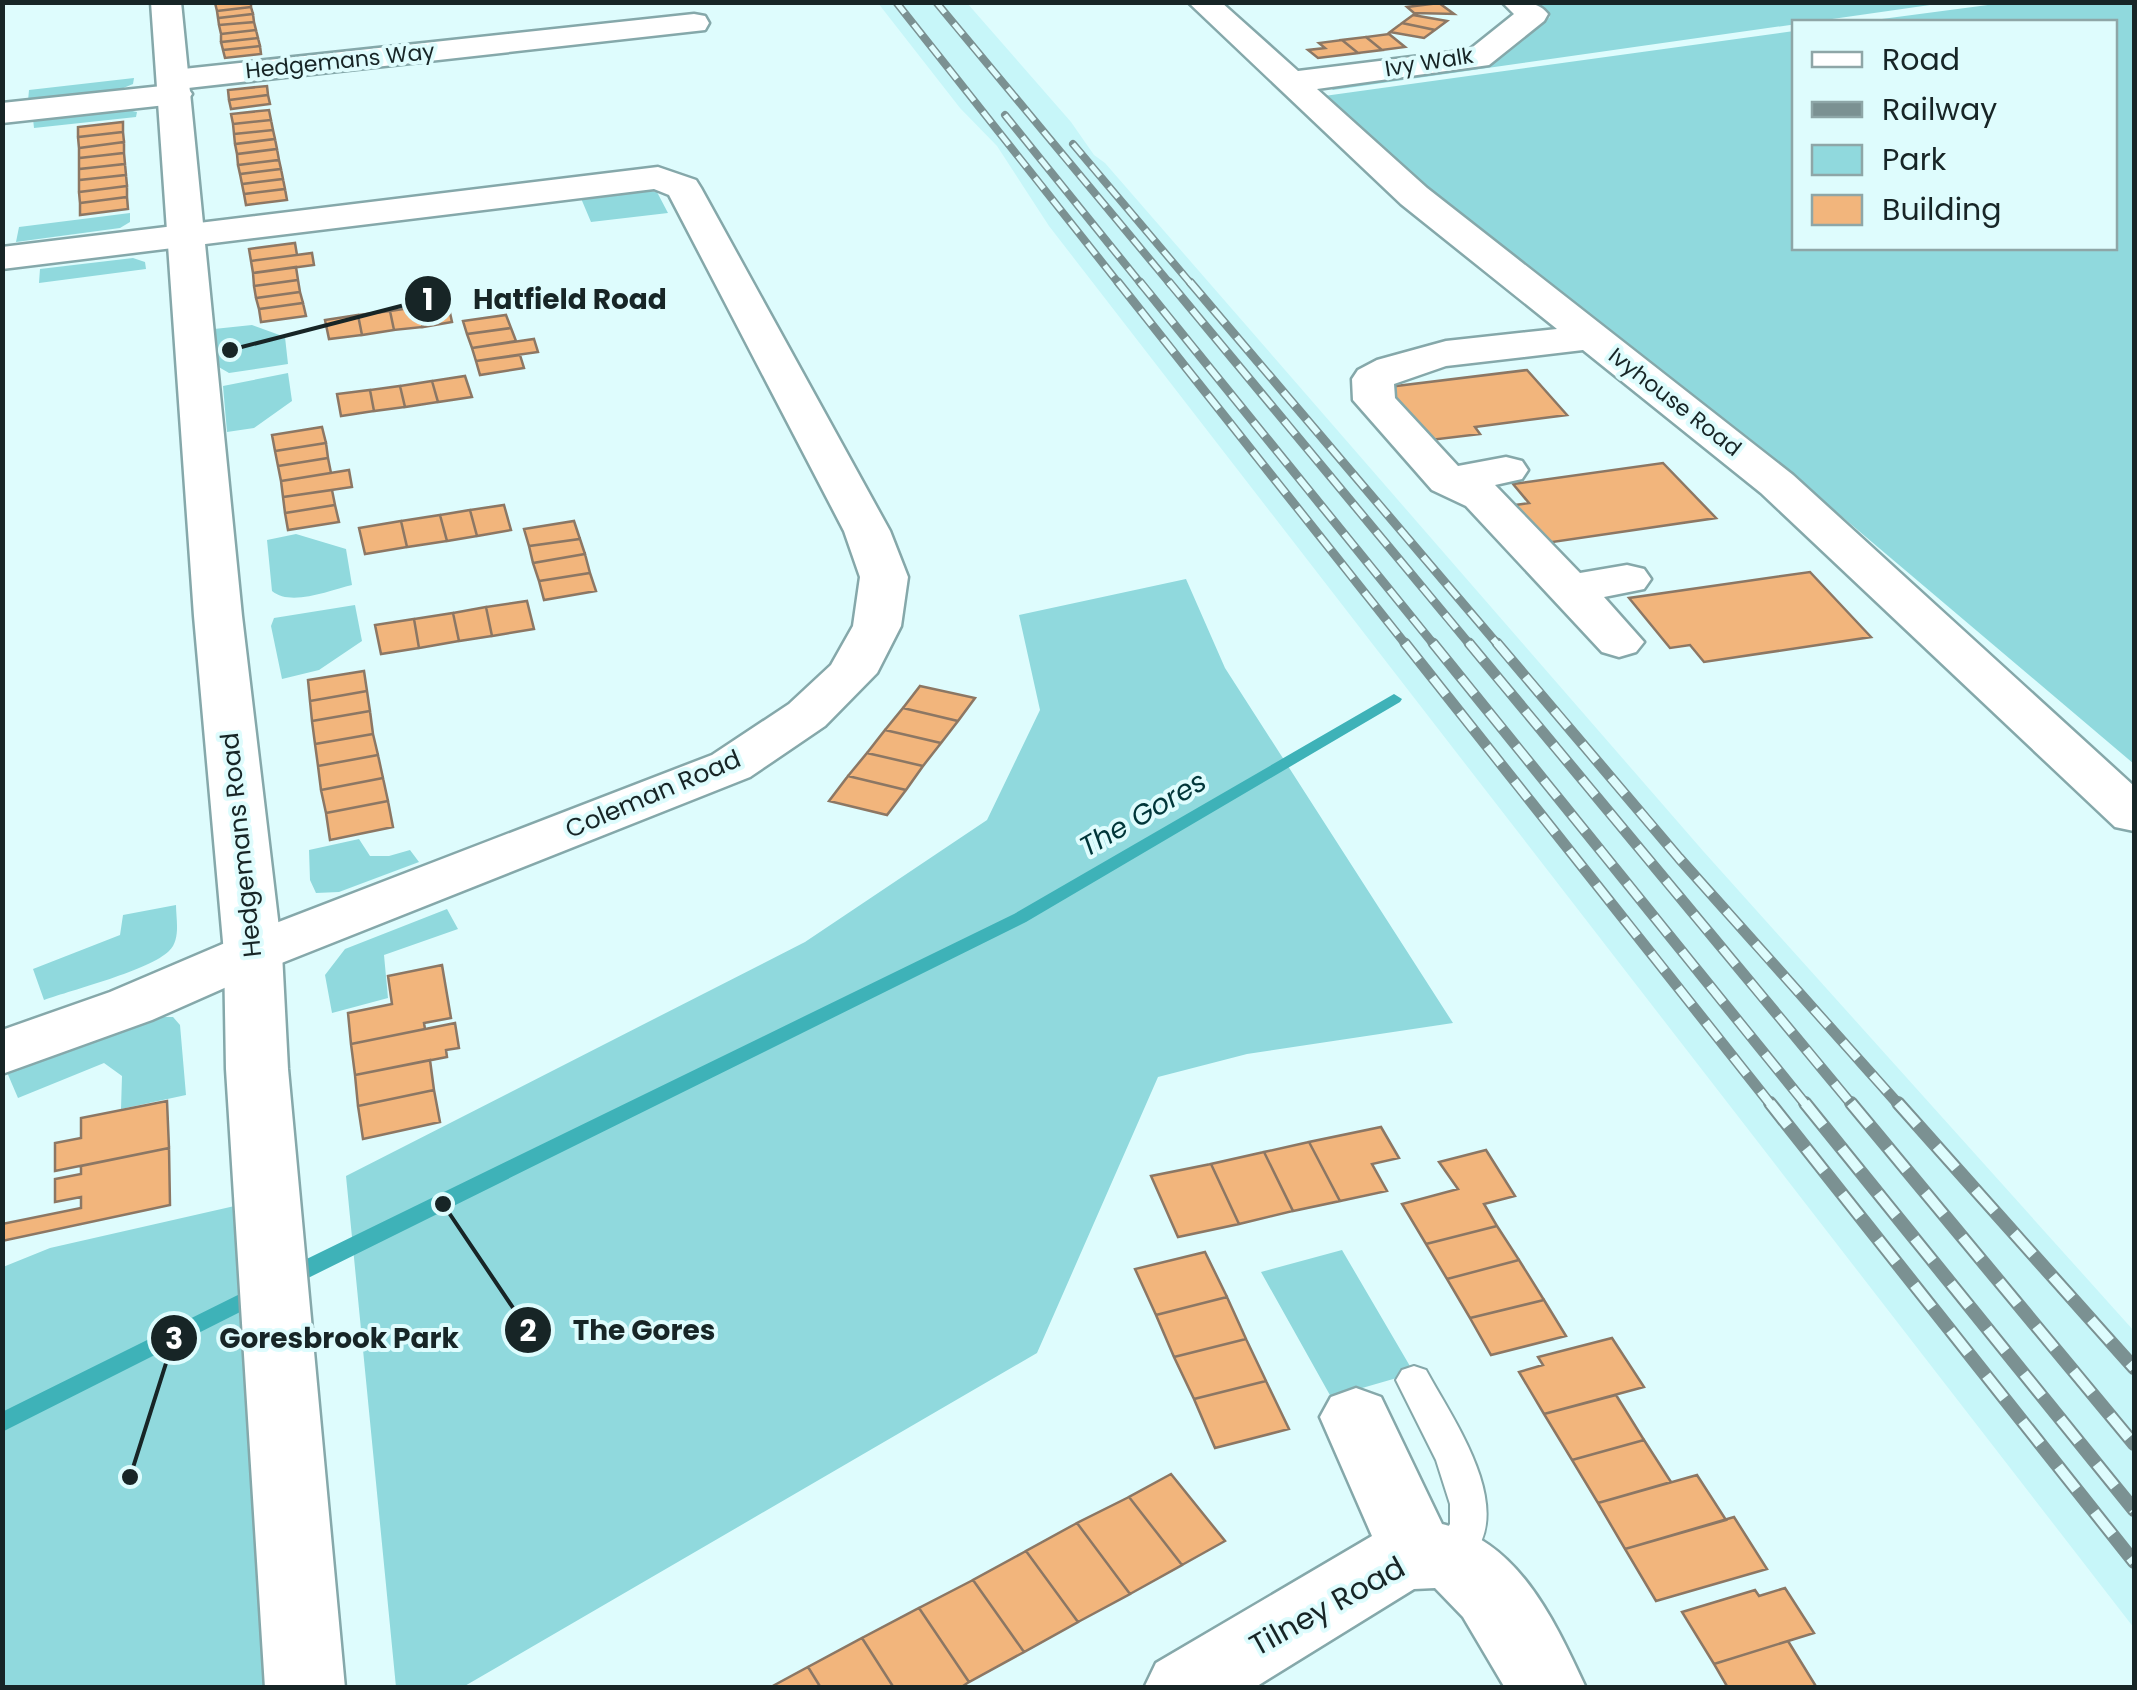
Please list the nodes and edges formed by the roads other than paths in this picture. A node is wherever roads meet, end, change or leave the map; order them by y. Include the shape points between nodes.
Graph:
1 (166, 2) edge
2 (1204, 2) edge
3 (1517, 2) edge
4 (694, 23) dead end
5 (1292, 82) junction
6 (175, 87) junction
7 (2, 112) edge
8 (187, 234) junction
9 (2, 258) edge
10 (1594, 337) junction
11 (1506, 470) dead end
12 (1448, 480) junction
13 (1626, 579) dead end
14 (1570, 589) junction
15 (1619, 642) dead end
16 (2134, 815) edge
17 (253, 953) junction
18 (2, 1053) edge
19 (1385, 1399) dead end
20 (1433, 1556) junction
21 (305, 1688) edge
22 (1184, 1688) edge
23 (1546, 1688) edge

1 - 6 street, Hedgemans Road
2 - 5 street, Ivyhouse Road
3 - 5 street, Ivy Walk via 1533,14 1478,58
4 - 6 street, Hedgemans Way via 501,29
5 - 10 street, Ivyhouse Road via 1414,196
6 - 7 street, Hedgemans Way
6 - 8 street, Hedgemans Road
8 - 9 street
8 - 17 street, Hedgemans Road
8 - 17 street, Coleman Road via 639,179 670,181 682,188 867,531 884,577 877,626 852,673 807,715 731,766
10 - 12 street via 1419,359 1388,367 1373,379 1374,400
10 - 16 street, Ivyhouse Road via 1777,484
11 - 12 street
12 - 14 street via 1482,496
13 - 14 street
14 - 15 street
17 - 18 street, Coleman Road
17 - 21 street, Hedgemans Road
19 - 20 street, Tilney Road
20 - 22 street, Tilney Road via 1399,1560
20 - 23 street, Tilney Road via 1462,1564 1505,1611

